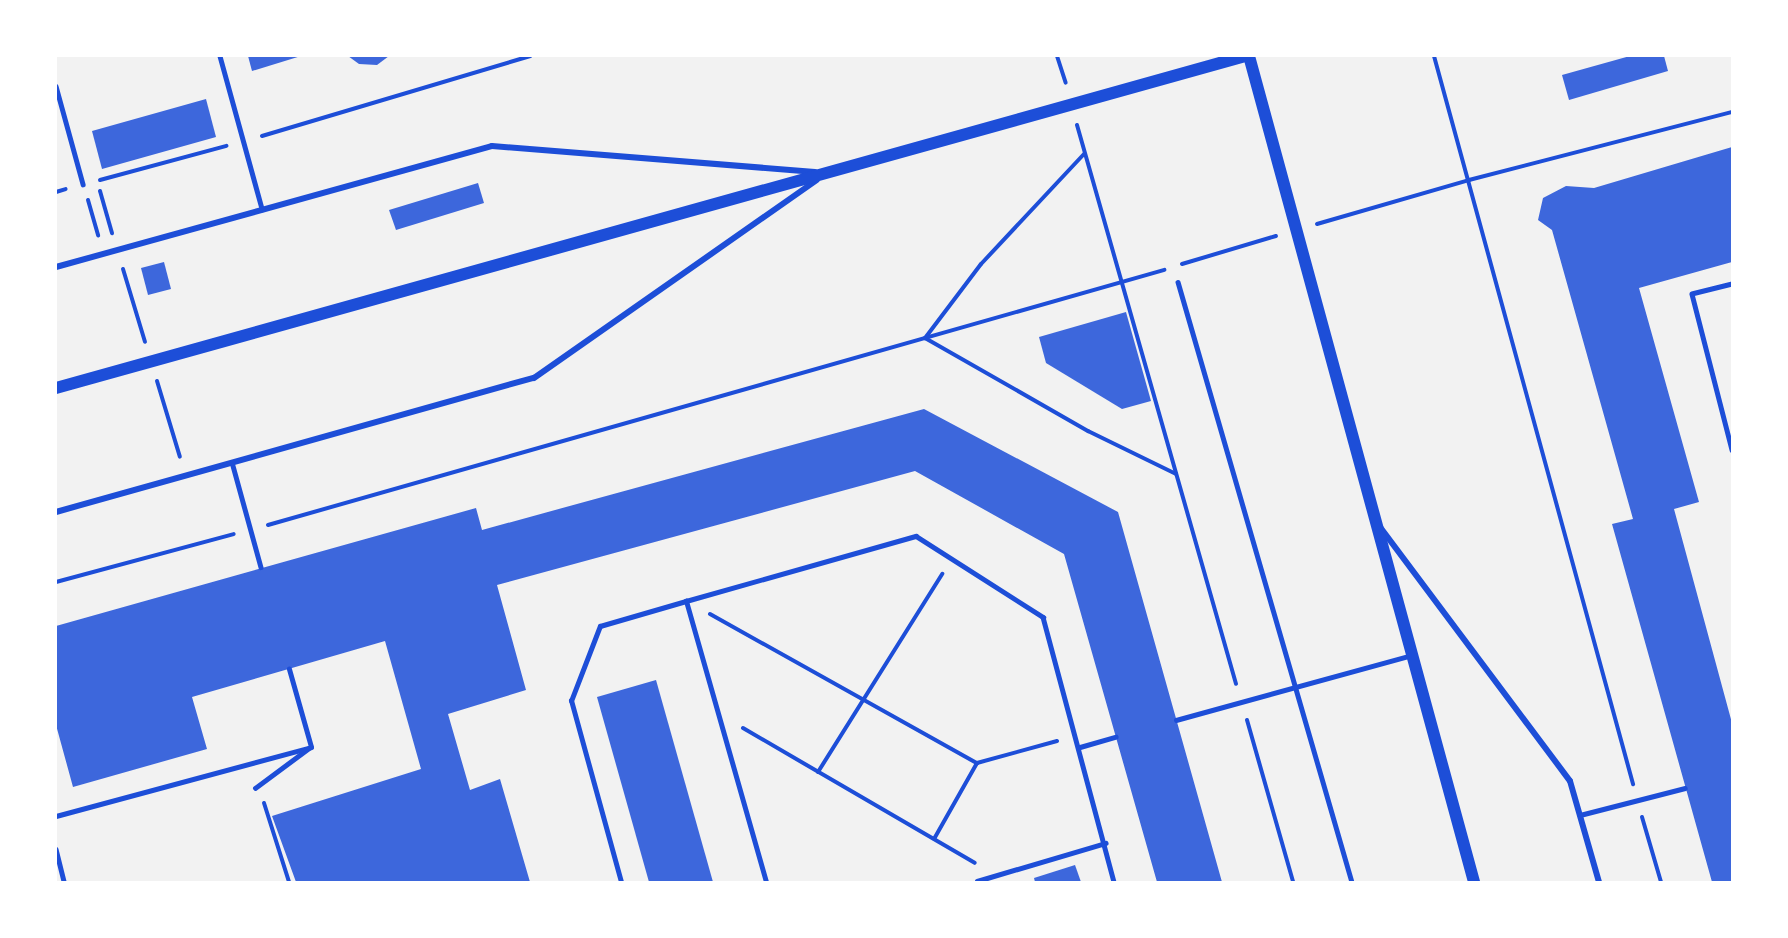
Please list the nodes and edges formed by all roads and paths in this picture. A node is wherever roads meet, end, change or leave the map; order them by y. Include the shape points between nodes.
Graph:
1 (220, 56) edge
2 (530, 56) edge
3 (1057, 56) edge
4 (1247, 56) edge
5 (1434, 56) edge
6 (56, 86) edge
7 (1072, 104) junction
8 (1732, 112) edge
9 (243, 141) junction
10 (1085, 153) junction
11 (826, 173) junction
12 (1469, 180) junction
13 (97, 181) junction
14 (83, 184) junction
15 (56, 192) edge
16 (262, 209) junction
17 (1295, 231) junction
18 (117, 250) junction
19 (104, 254) junction
20 (56, 267) edge
21 (1122, 282) junction
22 (1178, 282) dead end
23 (1732, 284) edge
24 (925, 338) junction
25 (151, 361) junction
26 (56, 388) edge
27 (1732, 450) edge
28 (232, 462) junction
29 (1176, 474) junction
30 (185, 475) junction
31 (56, 512) edge
32 (1372, 516) junction
33 (250, 530) junction
34 (952, 559) junction
35 (261, 567) dead end
36 (56, 582) edge
37 (686, 601) junction
38 (1412, 655) junction
39 (289, 669) dead end
40 (1296, 687) junction
41 (864, 700) junction
42 (1242, 702) junction
43 (718, 713) junction
44 (1176, 720) dead end
45 (1077, 736) junction
46 (1116, 737) dead end
47 (311, 747) junction
48 (1080, 747) junction
49 (976, 763) junction
50 (818, 772) junction
51 (256, 786) joint
52 (1685, 788) dead end
53 (1637, 801) junction
54 (1580, 815) junction
55 (56, 816) edge
56 (934, 839) junction
57 (1106, 843) junction
58 (56, 849) edge
59 (996, 875) junction
60 (64, 882) edge
61 (289, 882) edge
62 (621, 882) edge
63 (766, 882) edge
64 (970, 882) edge
65 (977, 882) edge
66 (1114, 882) edge
67 (1293, 882) edge
68 (1352, 882) edge
69 (1474, 882) edge
70 (1599, 882) edge
71 (1661, 882) edge

1 - 9 lane
2 - 9 path
3 - 7 path
4 - 7 main road
4 - 17 main road
5 - 12 path
6 - 14 lane
7 - 10 path
7 - 11 main road
8 - 12 path
9 - 13 path
9 - 16 lane
10 - 21 path
10 - 24 path via 981,264
11 - 16 street via 492,146
11 - 25 main road
11 - 28 street via 534,378
12 - 17 path
12 - 53 path
13 - 14 path
13 - 18 path
14 - 15 path
14 - 19 path
16 - 18 street
17 - 21 path
17 - 32 main road
18 - 19 street
18 - 25 path
19 - 20 street
21 - 24 path
21 - 29 path
22 - 40 lane
23 - 27 lane via 1692,294
24 - 29 path via 1088,431
24 - 33 path
25 - 26 main road
25 - 30 path
28 - 30 street
28 - 33 lane
29 - 42 path
30 - 31 street
32 - 38 main road
32 - 54 street via 1570,781
33 - 35 lane
33 - 36 path
34 - 37 lane via 916,536
34 - 41 path
34 - 45 lane via 1043,617
37 - 41 path
37 - 43 lane
37 - 62 lane via 600,626 571,701
38 - 40 lane
38 - 69 main road
39 - 47 lane
40 - 42 lane
40 - 68 lane
41 - 49 path
41 - 50 path
42 - 44 lane
42 - 67 path
43 - 50 path
43 - 63 lane
45 - 48 lane
45 - 49 path
46 - 48 lane
47 - 51 lane
47 - 55 lane
48 - 57 lane
49 - 56 path
50 - 56 path
51 - 61 path
52 - 53 lane
53 - 54 lane
53 - 71 path
54 - 70 street
56 - 59 path
57 - 59 lane
57 - 66 lane
58 - 60 lane
59 - 65 lane
64 - 65 lane

